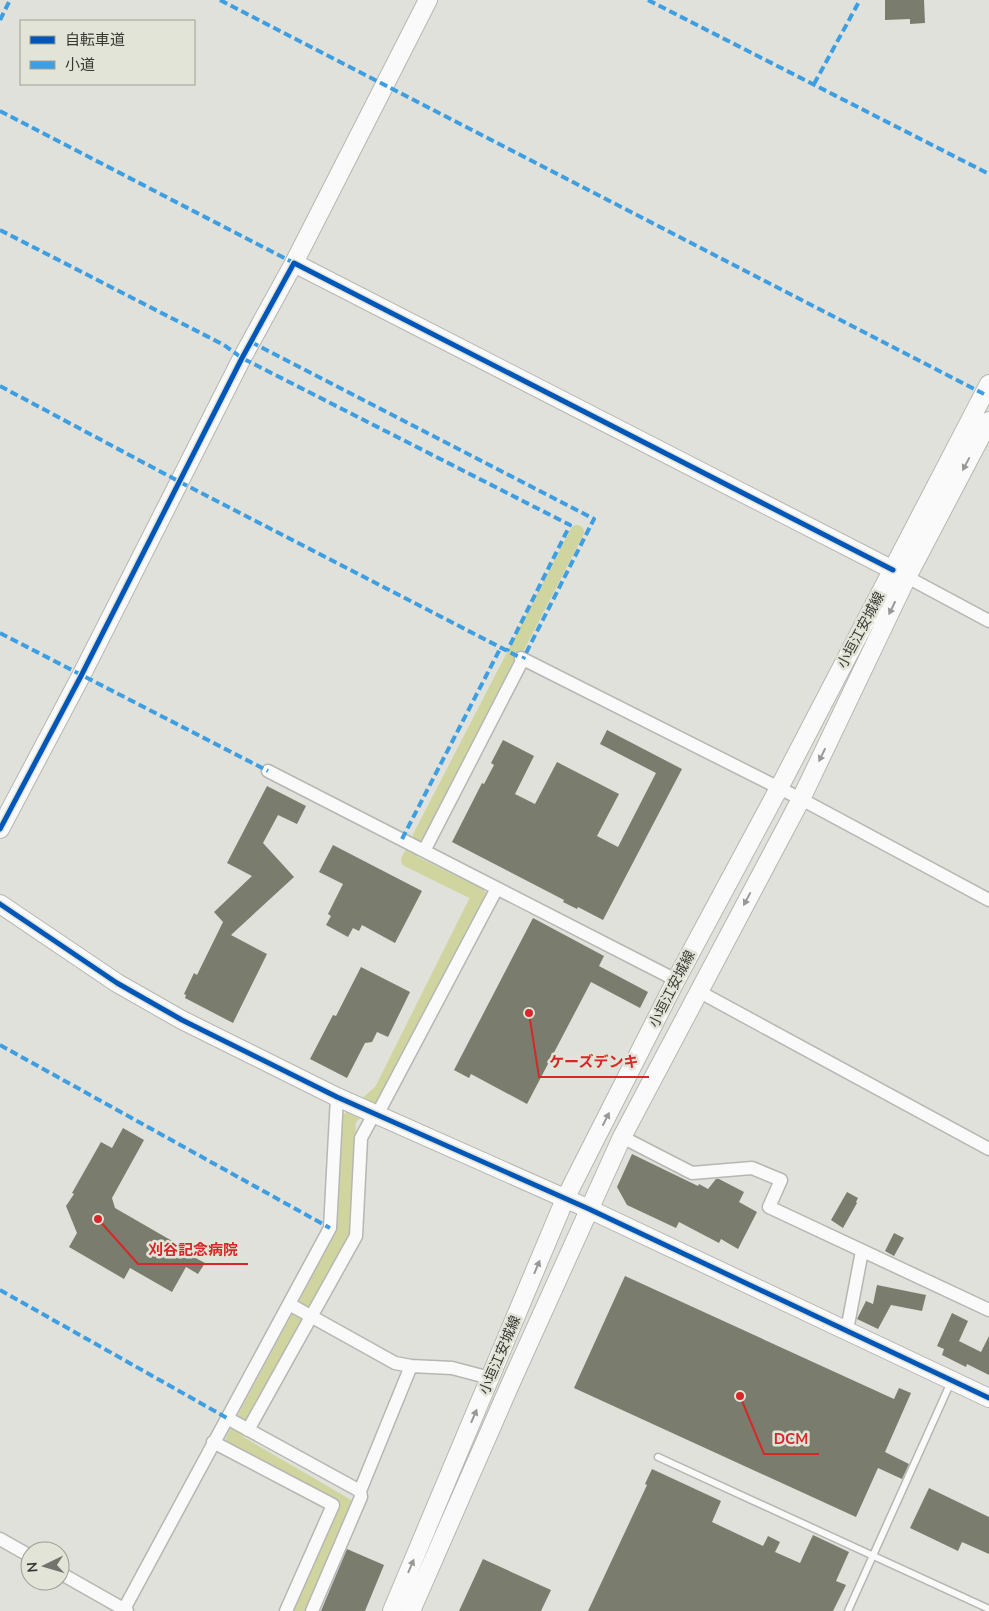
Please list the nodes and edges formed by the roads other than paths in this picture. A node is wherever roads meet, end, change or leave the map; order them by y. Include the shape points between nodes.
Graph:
1 (428, 0) edge
2 (294, 263) junction
3 (989, 384) edge
4 (989, 421) edge
5 (900, 573) junction
6 (989, 621) edge
7 (268, 771) dead end
8 (779, 788) junction
9 (801, 799) junction
10 (0, 829) edge
11 (424, 851) junction
12 (496, 890) junction
13 (989, 900) edge
14 (0, 904) edge
15 (676, 980) junction
16 (698, 991) junction
17 (338, 1097) junction
18 (375, 1114) junction
19 (622, 1137) junction
20 (989, 1149) edge
21 (565, 1199) junction
22 (589, 1209) junction
23 (862, 1251) junction
24 (289, 1305) junction
25 (989, 1310) edge
26 (310, 1316) junction
27 (848, 1330) junction
28 (411, 1366) junction
29 (490, 1378) junction
30 (951, 1381) junction
31 (989, 1398) edge
32 (228, 1418) dead end
33 (247, 1430) junction
34 (213, 1442) junction
35 (658, 1456) dead end
36 (360, 1491) junction
37 (0, 1539) edge
38 (20, 1550) edge
39 (874, 1555) junction
40 (70, 1579) edge
41 (989, 1609) edge
42 (125, 1610) edge
43 (286, 1611) edge
44 (312, 1611) edge
45 (392, 1611) edge
46 (411, 1611) edge
47 (848, 1611) edge

1 - 2 street
2 - 5 street
2 - 10 street
3 - 5 street, 小垣江安城線
4 -> 5 street, 小垣江安城線
5 - 6 street
5 - 8 street, 小垣江安城線
5 -> 9 street, 小垣江安城線
7 - 11 street
8 - 9 street
8 - 11 street via 522,658
8 - 15 street, 小垣江安城線
9 - 13 street
9 -> 16 street, 小垣江安城線
11 - 12 street
12 - 15 street
12 - 18 street
14 - 17 street via 117,983 182,1020
21 -> 15 street, 小垣江安城線
16 - 19 street, 小垣江安城線
16 - 20 street
17 - 18 street
17 - 24 street via 330,1228
18 - 21 street
18 - 26 street via 361,1138 356,1236
19 - 22 street, 小垣江安城線
19 - 23 street via 692,1173 752,1168 781,1180 769,1207
21 - 22 street
29 -> 21 street, 小垣江安城線
22 - 27 street
22 - 46 street, 小垣江安城線
23 - 25 street
23 - 27 street
24 - 26 street
24 - 34 street
26 - 28 street via 394,1363
26 - 33 street
27 - 30 street
28 - 29 street via 452,1368
28 - 36 street
45 -> 29 street, 小垣江安城線
30 - 31 street
30 - 39 lane
32 - 33 street
33 - 36 street
34 - 42 street
34 - 43 street via 333,1505
35 - 39 lane
36 - 44 street via 361,1497
37 - 38 street
39 - 41 lane
39 - 47 lane
40 - 42 street

